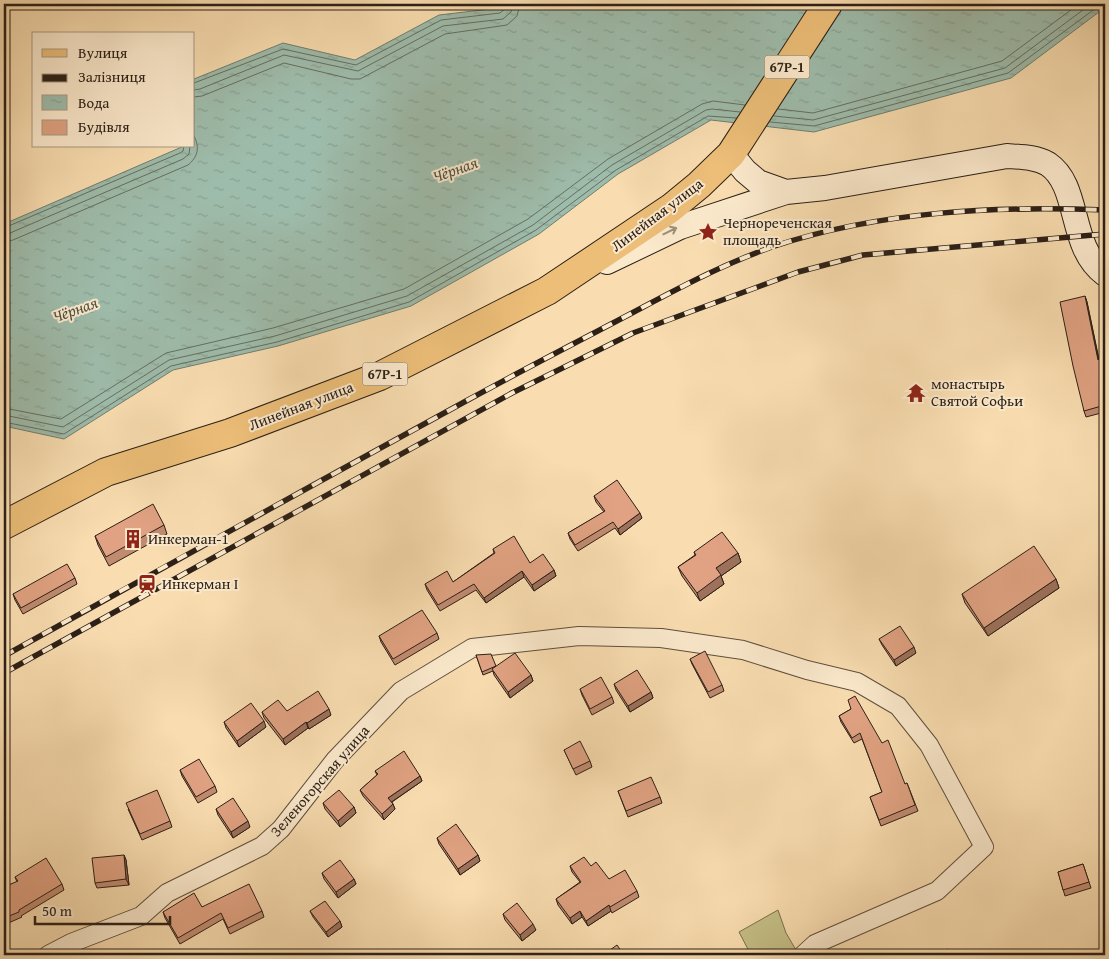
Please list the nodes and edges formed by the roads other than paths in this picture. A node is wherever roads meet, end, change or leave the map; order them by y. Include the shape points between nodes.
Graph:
1 (828, 4) edge
2 (731, 154) junction
3 (786, 192) junction
4 (1105, 274) edge
5 (547, 291) junction
6 (4, 525) edge
7 (48, 955) edge
8 (803, 955) edge

1 - 2 main road, 67Р-1
2 - 3 main road via 758,182
2 - 5 main road, Линейная улица / 67Р-1 via 671,208
3 - 4 main road via 1007,156 1039,160 1049,165 1064,184 1086,252
5 -> 3 main road via 680,226
5 - 6 main road, Линейная улица / 67Р-1 via 380,376 230,432 106,472
7 - 8 street, Зеленогорская улица via 141,916 167,893 262,846 281,829 335,760 401,691 472,648 579,636 661,638 743,650 858,682 898,706 929,745 984,847 938,891 815,944

